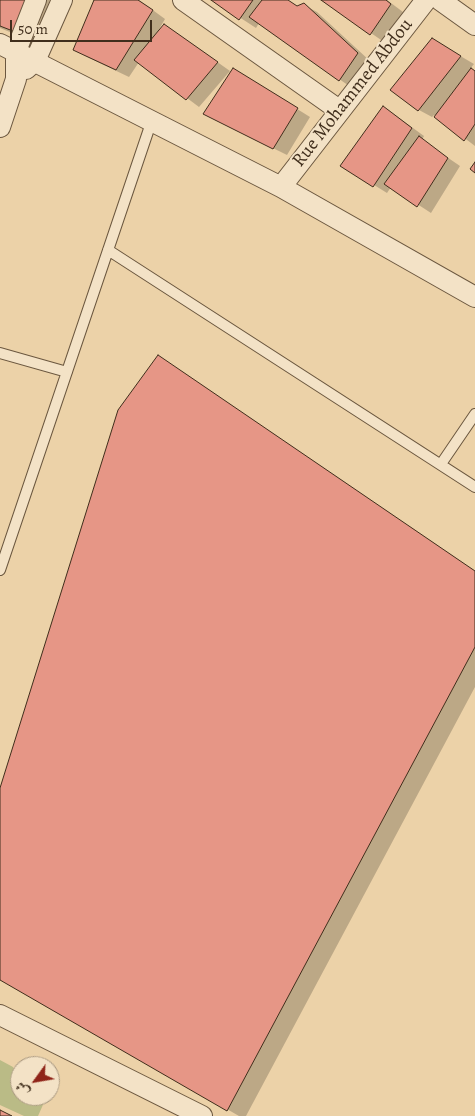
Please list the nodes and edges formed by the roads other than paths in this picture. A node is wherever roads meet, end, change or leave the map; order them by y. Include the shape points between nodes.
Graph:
1 (36, 0) edge
2 (62, 0) edge
3 (183, 0) edge
4 (426, 0) edge
5 (440, 0) edge
6 (475, 25) edge
7 (8, 48) edge
8 (35, 60) junction
9 (16, 79) junction
10 (339, 110) junction
11 (152, 120) junction
12 (0, 127) edge
13 (281, 186) junction
14 (108, 250) junction
15 (475, 297) edge
16 (0, 352) edge
17 (67, 372) junction
18 (475, 414) edge
19 (441, 464) junction
20 (475, 487) edge
21 (0, 570) edge
22 (0, 1016) edge
23 (202, 1116) edge

1 - 7 street
2 - 8 street
3 - 10 street
4 - 10 street, Rue Mohammed Abdou
5 - 6 street
7 - 8 street
7 - 9 street
8 - 9 street
8 - 11 street
9 - 12 street
10 - 13 street, Rue Mohammed Abdou
11 - 13 street
11 - 14 lane
13 - 15 street
14 - 17 lane
14 - 19 lane
16 - 17 lane
17 - 21 lane
18 - 19 lane
19 - 20 lane
22 - 23 street

